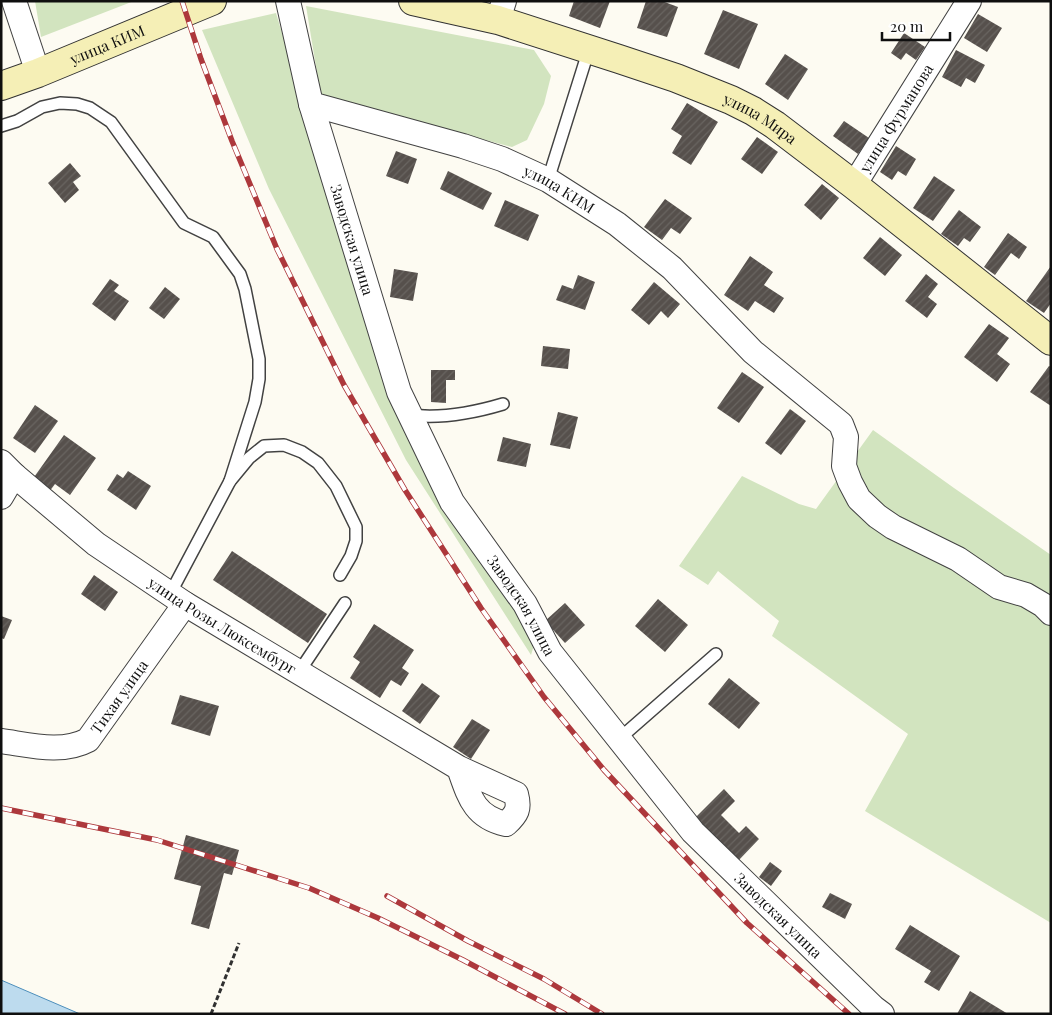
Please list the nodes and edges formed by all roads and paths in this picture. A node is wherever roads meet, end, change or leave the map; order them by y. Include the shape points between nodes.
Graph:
1 (14, 1) edge
2 (212, 1) edge
3 (288, 1) edge
4 (413, 1) edge
5 (969, 1) edge
6 (501, 11) edge
7 (589, 49) junction
8 (38, 73) junction
9 (1, 86) edge
10 (311, 104) junction
11 (1, 126) edge
12 (548, 180) junction
13 (854, 185) junction
14 (1051, 341) edge
15 (503, 404) dead end
16 (410, 416) junction
17 (7, 468) edge
18 (230, 481) junction
19 (1, 497) edge
20 (340, 575) dead end
21 (177, 599) junction
22 (345, 602) dead end
23 (1051, 612) edge
24 (716, 654) dead end
25 (299, 672) junction
26 (618, 739) junction
27 (1, 741) edge
28 (459, 768) dead end
29 (239, 943) dead end
30 (211, 1014) edge
31 (882, 1014) edge

1 - 8 street
2 - 8 street, улица КИМ
3 - 10 street
4 - 6 street, улица Мира
5 - 13 street, улица Фурманова
6 - 7 street, улица Мира
7 - 12 lane
7 - 13 street, улица Мира via 676,78 753,111
8 - 9 street, улица КИМ
10 - 12 street, улица КИМ via 463,146
10 - 16 street, Заводская улица via 399,392
11 - 18 lane via 17,122 42,107 60,103 90,108 111,122 184,223 213,237 240,274 259,359 259,379
12 - 23 street, улица КИМ via 617,224 672,268 753,352 841,424 846,437 844,466 850,482 859,498 877,516 958,559 999,587 1026,595
13 - 14 street, улица Мира
15 - 16 lane via 475,413
16 - 26 street, Заводская улица via 452,502 525,604 550,652
17 - 19 street
17 - 21 street, улица Розы Люксембург via 96,544
18 - 20 lane via 264,446 284,445 318,463 336,486 356,527 351,556
18 - 21 lane
21 - 25 street, улица Розы Люксембург
21 - 27 street, Тихая улица via 88,740 76,746 58,748
22 - 25 lane
24 - 26 lane
25 - 28 street, улица Розы Люксембург
26 - 31 street, Заводская улица via 693,832
29 - 30 path

